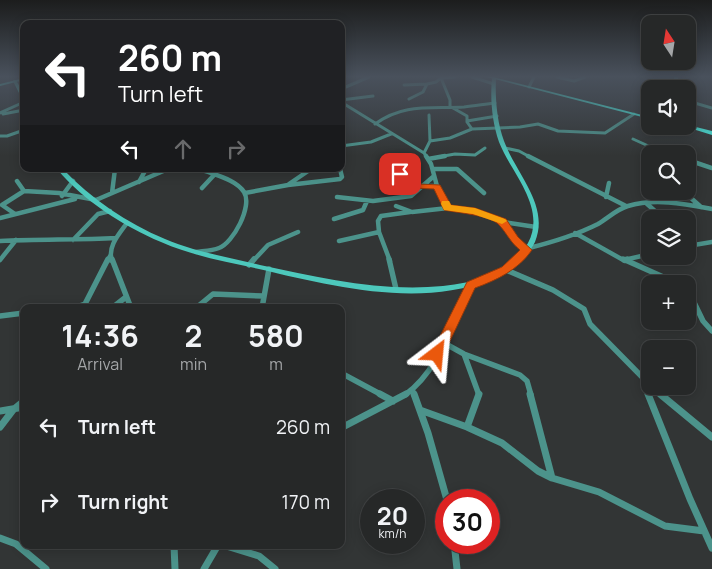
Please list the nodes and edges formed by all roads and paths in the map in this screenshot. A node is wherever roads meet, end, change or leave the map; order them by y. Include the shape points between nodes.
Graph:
1 (17, 104) edge
2 (345, 104) edge
3 (450, 104) edge
4 (487, 104) edge
5 (495, 104) edge
6 (593, 104) edge
7 (696, 104) edge
8 (450, 107) junction
9 (712, 108) edge
10 (20, 110) edge
11 (0, 113) edge
12 (634, 114) junction
13 (429, 115) dead end
14 (497, 116) junction
15 (641, 116) edge
16 (467, 121) junction
17 (375, 124) junction
18 (499, 128) junction
19 (20, 129) edge
20 (472, 129) junction
21 (696, 129) edge
22 (20, 131) edge
23 (712, 133) edge
24 (12, 134) junction
25 (391, 134) junction
26 (0, 136) edge
27 (634, 139) dead end
28 (430, 141) junction
29 (345, 145) edge
30 (647, 145) edge
31 (485, 148) dead end
32 (505, 148) junction
33 (424, 153) junction
34 (428, 159) junction
35 (696, 163) edge
36 (383, 168) dead end
37 (712, 168) edge
38 (433, 169) junction
39 (63, 172) edge
40 (115, 172) edge
41 (144, 172) edge
42 (161, 172) edge
43 (209, 172) edge
44 (306, 172) edge
45 (341, 172) edge
46 (215, 174) junction
47 (434, 176) junction
48 (17, 181) dead end
49 (73, 181) junction
50 (138, 182) junction
51 (609, 184) dead end
52 (288, 185) junction
53 (437, 186) junction
54 (421, 187) junction
55 (202, 188) dead end
56 (24, 190) junction
57 (112, 193) junction
58 (245, 193) junction
59 (484, 193) dead end
60 (64, 194) junction
61 (337, 197) dead end
62 (606, 197) junction
63 (78, 198) junction
64 (395, 199) junction
65 (96, 200) junction
66 (694, 200) edge
67 (367, 201) junction
68 (646, 203) junction
69 (56, 204) junction
70 (396, 206) junction
71 (626, 206) junction
72 (702, 207) junction
73 (448, 208) junction
74 (712, 209) edge
75 (654, 210) edge
76 (111, 211) junction
77 (412, 212) junction
78 (393, 213) junction
79 (16, 214) junction
80 (0, 218) edge
81 (334, 220) dead end
82 (503, 222) junction
83 (127, 223) junction
84 (536, 227) junction
85 (298, 232) dead end
86 (379, 232) junction
87 (575, 233) junction
88 (116, 238) junction
89 (16, 240) junction
90 (72, 240) junction
91 (0, 241) edge
92 (339, 241) dead end
93 (712, 242) edge
94 (696, 245) edge
95 (528, 249) junction
96 (195, 252) junction
97 (110, 255) junction
98 (641, 256) edge
99 (0, 260) edge
100 (623, 260) junction
101 (249, 264) junction
102 (270, 269) junction
103 (506, 270) junction
104 (657, 275) edge
105 (471, 285) junction
106 (396, 289) junction
107 (263, 296) junction
108 (126, 297) junction
109 (85, 304) edge
110 (117, 304) edge
111 (129, 304) edge
112 (201, 304) edge
113 (262, 304) edge
114 (696, 305) edge
115 (20, 314) edge
116 (0, 316) edge
117 (712, 331) edge
118 (444, 343) junction
119 (464, 354) junction
120 (345, 375) edge
121 (641, 377) edge
122 (412, 389) junction
123 (649, 395) edge
124 (661, 395) edge
125 (393, 401) junction
126 (20, 404) edge
127 (20, 408) edge
128 (13, 410) junction
129 (420, 410) junction
130 (0, 411) edge
131 (345, 426) edge
132 (0, 427) edge
133 (467, 427) junction
134 (712, 437) edge
135 (552, 478) junction
136 (444, 489) edge
137 (704, 531) junction
138 (0, 538) edge
139 (20, 547) edge
140 (712, 548) edge
141 (22, 549) edge
142 (174, 549) edge
143 (216, 549) edge
144 (234, 549) edge
145 (455, 554) edge
146 (46, 569) edge
147 (175, 569) edge
148 (204, 569) edge
149 (275, 569) edge
150 (457, 569) edge

1 - 11 street
2 - 17 street
3 - 8 street
4 - 8 street
5 - 14 street
6 - 12 main road
7 - 9 street
8 - 16 street via 465,114
8 - 17 street via 394,111
10 - 11 street
12 - 15 main road
12 - 18 street via 604,133 559,132 540,124
13 - 28 street
14 - 16 street
14 - 18 street
16 - 20 street
17 - 25 street
18 - 20 street
18 - 32 street
19 - 24 street
20 - 28 street via 450,138
21 - 23 main road
22 - 24 street
24 - 26 street
25 - 29 street via 371,142
25 - 33 street
27 - 30 street
28 - 33 street
31 - 34 street via 475,155 455,154
32 - 62 street via 519,150
32 - 84 street via 529,192
33 - 34 street
34 - 38 street
35 - 37 street
36 - 54 street
38 - 47 street
38 - 59 street via 458,169
39 - 49 street
40 - 57 street
41 - 50 street
42 - 50 street
43 - 46 street
44 - 52 street
45 - 52 street via 340,179
46 - 55 street
46 - 58 street via 234,183
47 - 53 street
47 - 54 street
48 - 56 street
49 - 60 street
49 - 65 street
50 - 57 street
51 - 62 street
52 - 58 street
53 - 54 street
53 - 73 street
54 - 64 street via 414,195
56 - 60 street
56 - 79 street via 2,205
57 - 65 street
58 - 96 street via 247,209 229,241 220,248
60 - 63 street
60 - 69 street
61 - 67 street
62 - 71 street
63 - 65 street
63 - 69 street
64 - 67 street
64 - 70 street
65 - 76 street
66 - 72 street
67 - 81 street via 362,210
68 - 71 street
68 - 72 street
68 - 75 street
69 - 79 street
70 - 77 street
70 - 78 street
71 - 87 street via 608,219
72 - 74 street
73 - 77 street
73 - 82 street via 481,213
76 - 83 street
76 - 90 street via 98,214
77 - 78 street
78 - 86 street via 380,217
79 - 80 street
82 - 84 street
82 - 95 street via 514,240
83 - 88 street
83 - 96 street via 165,242
84 - 95 street
85 - 101 street via 268,245
86 - 92 street
86 - 106 street via 392,266
87 - 95 street
87 - 100 street
88 - 90 street
88 - 97 street
89 - 90 street
89 - 91 street
89 - 99 street
93 - 94 street
95 - 103 street
96 - 101 street
97 - 108 street
97 - 109 street
98 - 100 street
100 - 104 street
101 - 102 street
102 - 106 street via 349,286
102 - 107 street
103 - 105 street
103 - 121 street via 553,290 580,306 587,312 590,324
105 - 106 street
105 - 118 street
107 - 112 street via 214,294
107 - 113 street
108 - 110 street
108 - 111 street
114 - 117 street via 700,318
115 - 116 street
118 - 119 street
118 - 122 street
119 - 133 street via 480,394
119 - 135 street via 520,375 527,381
120 - 125 street
122 - 125 street
122 - 129 street
123 - 137 street
124 - 134 street
125 - 131 street
126 - 128 street
127 - 128 street
128 - 130 street
128 - 132 street
129 - 133 street
129 - 136 street
133 - 135 street via 511,449
135 - 137 street via 599,492 668,528
137 - 140 street
138 - 139 street
141 - 146 street
142 - 147 street
143 - 148 street
144 - 149 street via 270,562
145 - 150 street

